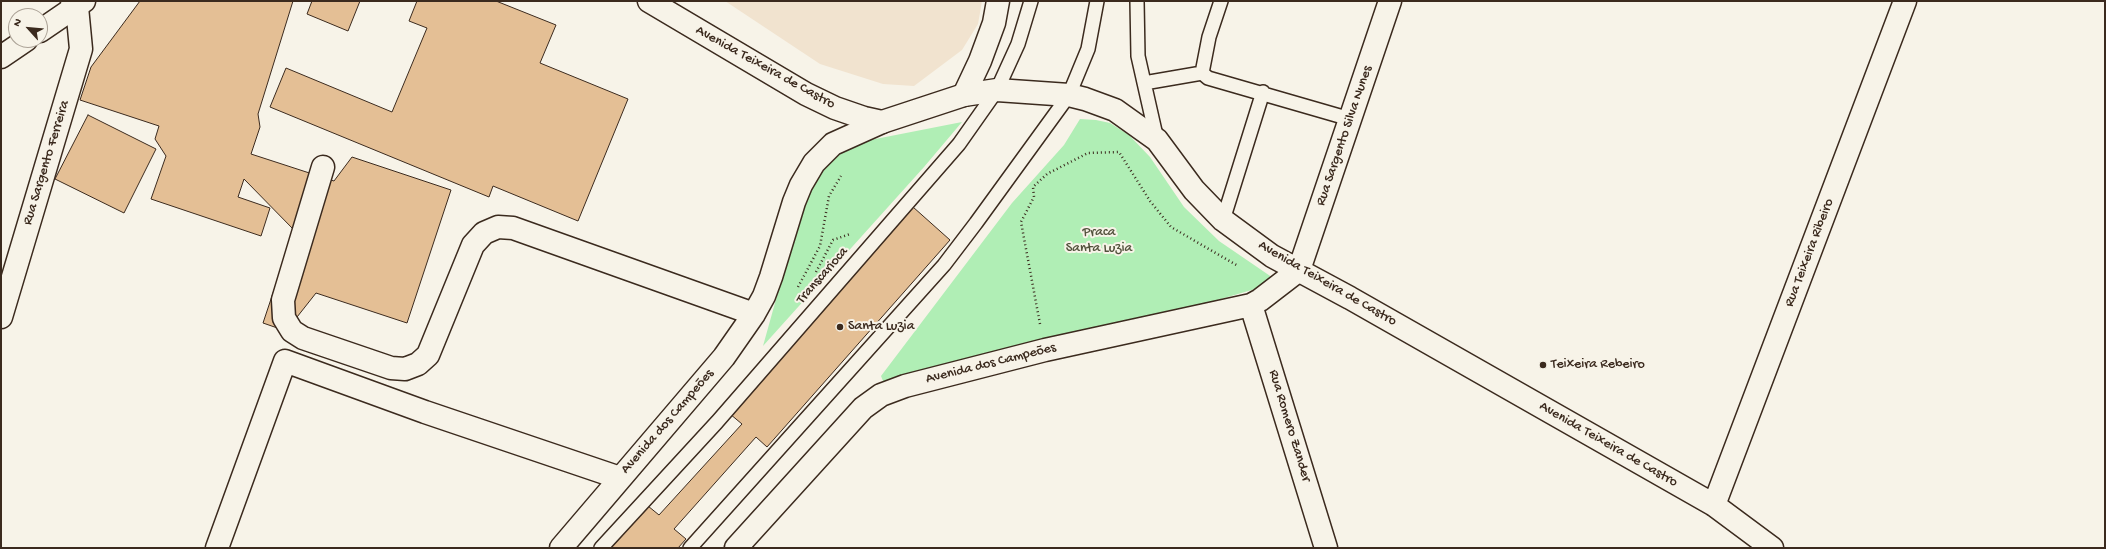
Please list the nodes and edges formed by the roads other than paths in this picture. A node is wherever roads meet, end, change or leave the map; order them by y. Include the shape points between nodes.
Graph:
1 (650, 1) edge
2 (998, 1) edge
3 (1031, 1) edge
4 (1097, 1) edge
5 (1137, 1) edge
6 (1221, 1) edge
7 (1390, 1) edge
8 (1905, 1) edge
9 (78, 3) edge
10 (48, 25) edge
11 (14, 48) edge
12 (1, 57) edge
13 (1202, 73) junction
14 (1144, 83) junction
15 (997, 90) junction
16 (1263, 92) junction
17 (964, 95) junction
18 (1069, 95) junction
19 (1350, 119) junction
20 (882, 122) junction
21 (1157, 140) junction
22 (323, 167) dead end
23 (1223, 220) junction
24 (1299, 270) junction
25 (1251, 304) junction
26 (754, 314) junction
27 (1, 317) edge
28 (620, 478) junction
29 (1714, 505) junction
30 (217, 548) edge
31 (561, 548) edge
32 (601, 548) edge
33 (690, 548) edge
34 (736, 548) edge
35 (1326, 548) edge
36 (1772, 548) edge

1 - 20 street, Avenida Teixeira de Castro via 811,97 855,115
2 - 17 street via 994,23
3 - 15 lane, Transcarioca via 1018,44
4 - 18 lane via 1088,49
5 - 14 lane via 1138,56
6 - 13 lane
7 - 19 street, Rua Sargento Silva Nunes
8 - 29 street, Rua Teixeira Ribeiro
9 - 10 street
9 - 27 street, Rua Sargento Ferreira via 81,49
11 - 12 street
13 - 14 lane
13 - 16 lane via 1208,78
14 - 21 lane
15 - 17 street, Avenida Teixeira de Castro
15 - 18 street, Avenida Teixeira de Castro
15 - 32 lane, Transcarioca via 959,144 899,215 717,422
16 - 19 lane
16 - 23 lane
17 - 20 street, Avenida Teixeira de Castro
18 - 21 street, Avenida Teixeira de Castro via 1115,110
18 - 33 lane via 944,265
19 - 24 street, Rua Sargento Silva Nunes
20 - 26 street, Avenida dos Campeões via 833,144 808,173 794,202 764,296
21 - 23 street, Avenida Teixeira de Castro via 1194,190
22 - 26 street via 283,300 284,318 292,331 303,338 391,368 405,369 418,364 428,355 473,245 484,233 498,227 512,228
23 - 24 street, Avenida Teixeira de Castro via 1272,256
24 - 25 street, Avenida dos Campeões
24 - 29 street, Avenida Teixeira de Castro
25 - 34 street, Avenida dos Campeões via 1045,350 905,386 881,395 862,408
25 - 35 street, Rua Romero Zander
26 - 28 street, Avenida dos Campeões via 724,357
28 - 30 street via 285,361
28 - 31 street, Avenida dos Campeões
29 - 36 street, Avenida Teixeira de Castro

